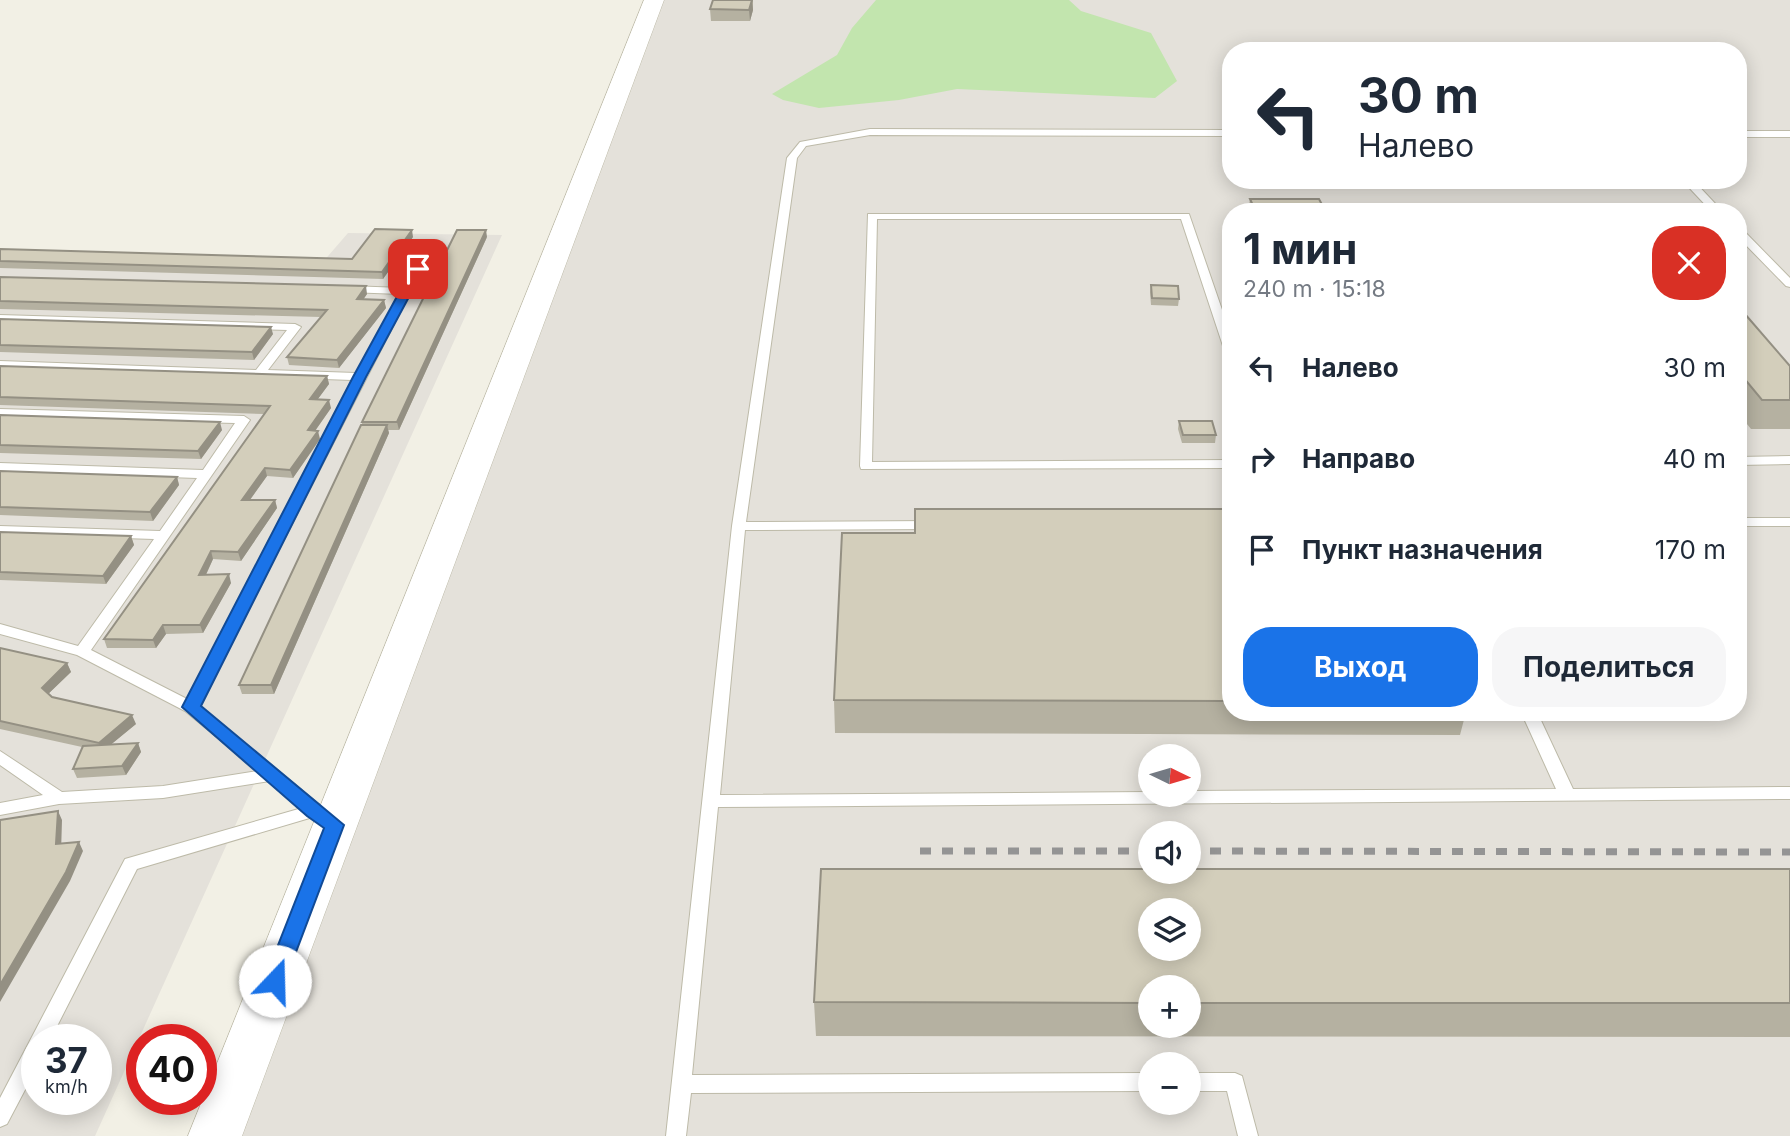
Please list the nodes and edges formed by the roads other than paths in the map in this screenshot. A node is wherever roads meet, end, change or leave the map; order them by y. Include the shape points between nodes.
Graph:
1 (654, 0) edge
2 (1222, 133) edge
3 (1747, 134) edge
4 (1790, 134) edge
5 (1696, 189) edge
6 (1709, 203) edge
7 (1747, 240) edge
8 (428, 248) dead end
9 (1789, 281) edge
10 (340, 289) edge
11 (407, 291) junction
12 (0, 318) edge
13 (1222, 325) edge
14 (0, 364) edge
15 (260, 372) junction
16 (359, 377) junction
17 (0, 413) edge
18 (1790, 460) edge
19 (1747, 461) edge
20 (1222, 464) edge
21 (0, 467) edge
22 (207, 474) junction
23 (1747, 522) edge
24 (1790, 522) edge
25 (944, 525) edge
26 (739, 526) junction
27 (0, 530) edge
28 (162, 535) junction
29 (0, 629) edge
30 (82, 652) junction
31 (191, 707) junction
32 (1533, 721) edge
33 (0, 757) edge
34 (273, 775) junction
35 (1790, 793) edge
36 (1567, 794) junction
37 (59, 798) junction
38 (710, 801) junction
39 (0, 809) edge
40 (324, 818) junction
41 (48, 1024) edge
42 (21, 1078) edge
43 (1138, 1082) edge
44 (1201, 1082) edge
45 (681, 1084) junction
46 (0, 1118) edge
47 (215, 1136) edge
48 (676, 1136) edge
49 (1248, 1136) edge

1 - 40 street
2 - 26 lane via 870,132 803,145 792,158
3 - 4 lane
5 - 6 lane
7 - 9 lane
8 - 11 lane
10 - 11 lane
11 - 16 lane
12 - 15 lane via 295,327
13 - 20 lane via 1185,216 872,216 866,466
14 - 15 lane
15 - 16 lane
16 - 31 lane
17 - 22 lane via 244,420
18 - 19 lane
21 - 22 lane
22 - 28 lane
23 - 24 lane
25 - 26 lane
26 - 38 lane
27 - 28 lane
28 - 30 lane
29 - 30 lane
30 - 31 lane
31 - 34 lane
32 - 36 lane
33 - 37 lane
34 - 37 lane via 163,792
34 - 40 lane
35 - 36 lane
36 - 38 lane
37 - 39 lane
38 - 45 lane
40 - 41 lane via 131,864
40 - 47 street
42 - 46 lane
43 - 45 lane
44 - 49 lane via 1235,1082
45 - 48 lane

